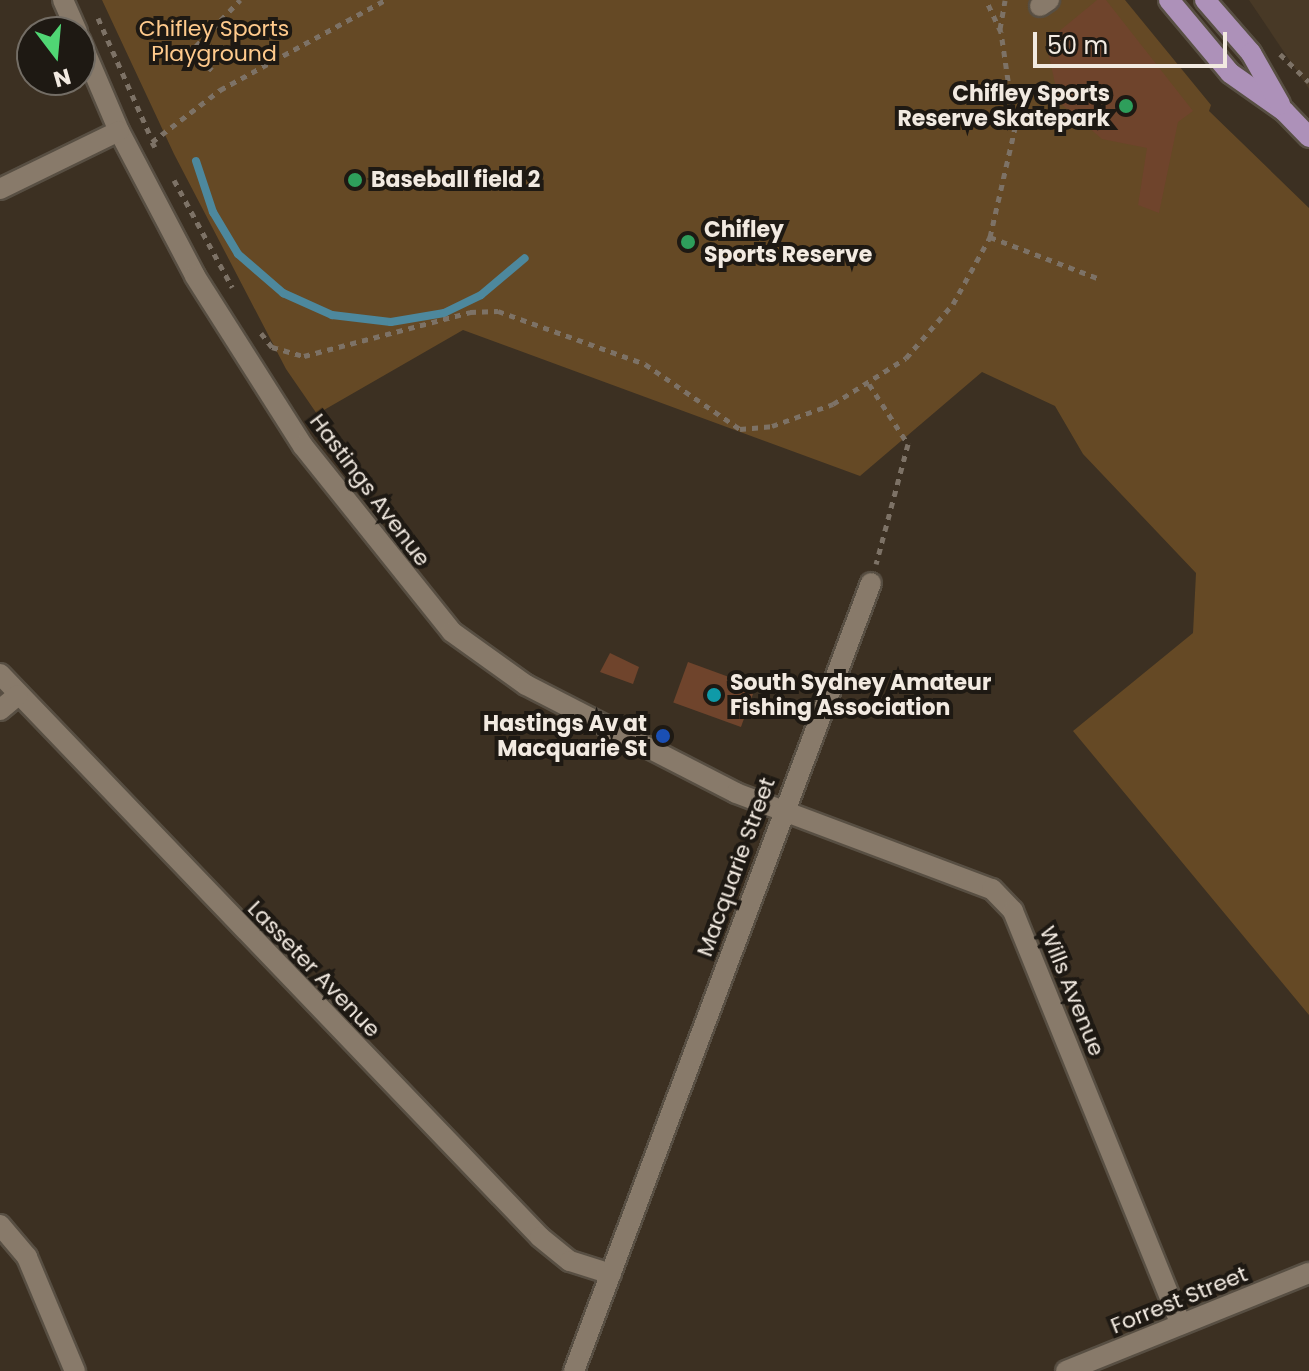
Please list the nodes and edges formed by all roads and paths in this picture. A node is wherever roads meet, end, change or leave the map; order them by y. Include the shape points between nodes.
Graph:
1 (240, 0) edge
2 (385, 0) edge
3 (986, 0) edge
4 (1005, 0) edge
5 (1169, 0) edge
6 (1205, 0) edge
7 (96, 13) dead end
8 (1000, 29) junction
9 (212, 70) dead end
10 (96, 77) edge
11 (1284, 111) junction
12 (119, 131) junction
13 (1309, 137) edge
14 (152, 142) junction
15 (160, 155) dead end
16 (167, 169) dead end
17 (0, 189) edge
18 (990, 237) junction
19 (1100, 279) dead end
20 (234, 291) dead end
21 (256, 327) dead end
22 (869, 384) junction
23 (871, 583) joint
24 (0, 674) edge
25 (18, 695) junction
26 (0, 710) edge
27 (783, 810) junction
28 (0, 1225) edge
29 (1309, 1273) edge
30 (611, 1274) junction
31 (1181, 1324) junction
32 (75, 1371) edge
33 (574, 1371) edge
34 (1066, 1371) edge

1 - 9 path via 196,46 199,59
2 - 14 path via 220,90
3 - 8 path
4 - 8 path
5 - 11 main road via 1230,73
6 - 11 main road via 1251,53
7 - 14 path
8 - 18 path via 1015,128
10 - 12 street, Hastings Avenue
11 - 13 main road
12 - 17 street
12 - 27 street, Hastings Avenue via 195,276 303,446 452,632 526,685 736,793
14 - 15 path
16 - 20 path
18 - 19 path
18 - 22 path via 953,304 906,358
21 - 22 path via 272,347 304,356 470,312 498,311 645,364 728,424 751,431 804,416
22 - 23 path via 908,444
23 - 27 street, Macquarie Street
24 - 25 street, Lasseter Avenue
25 - 26 street
25 - 30 street, Lasseter Avenue via 540,1237 570,1261
27 - 30 street, Macquarie Street
27 - 31 street, Wills Avenue via 992,889 1013,911
28 - 32 street via 27,1257
29 - 31 street, Forrest Street
30 - 33 street, Macquarie Street
31 - 34 street, Forrest Street

